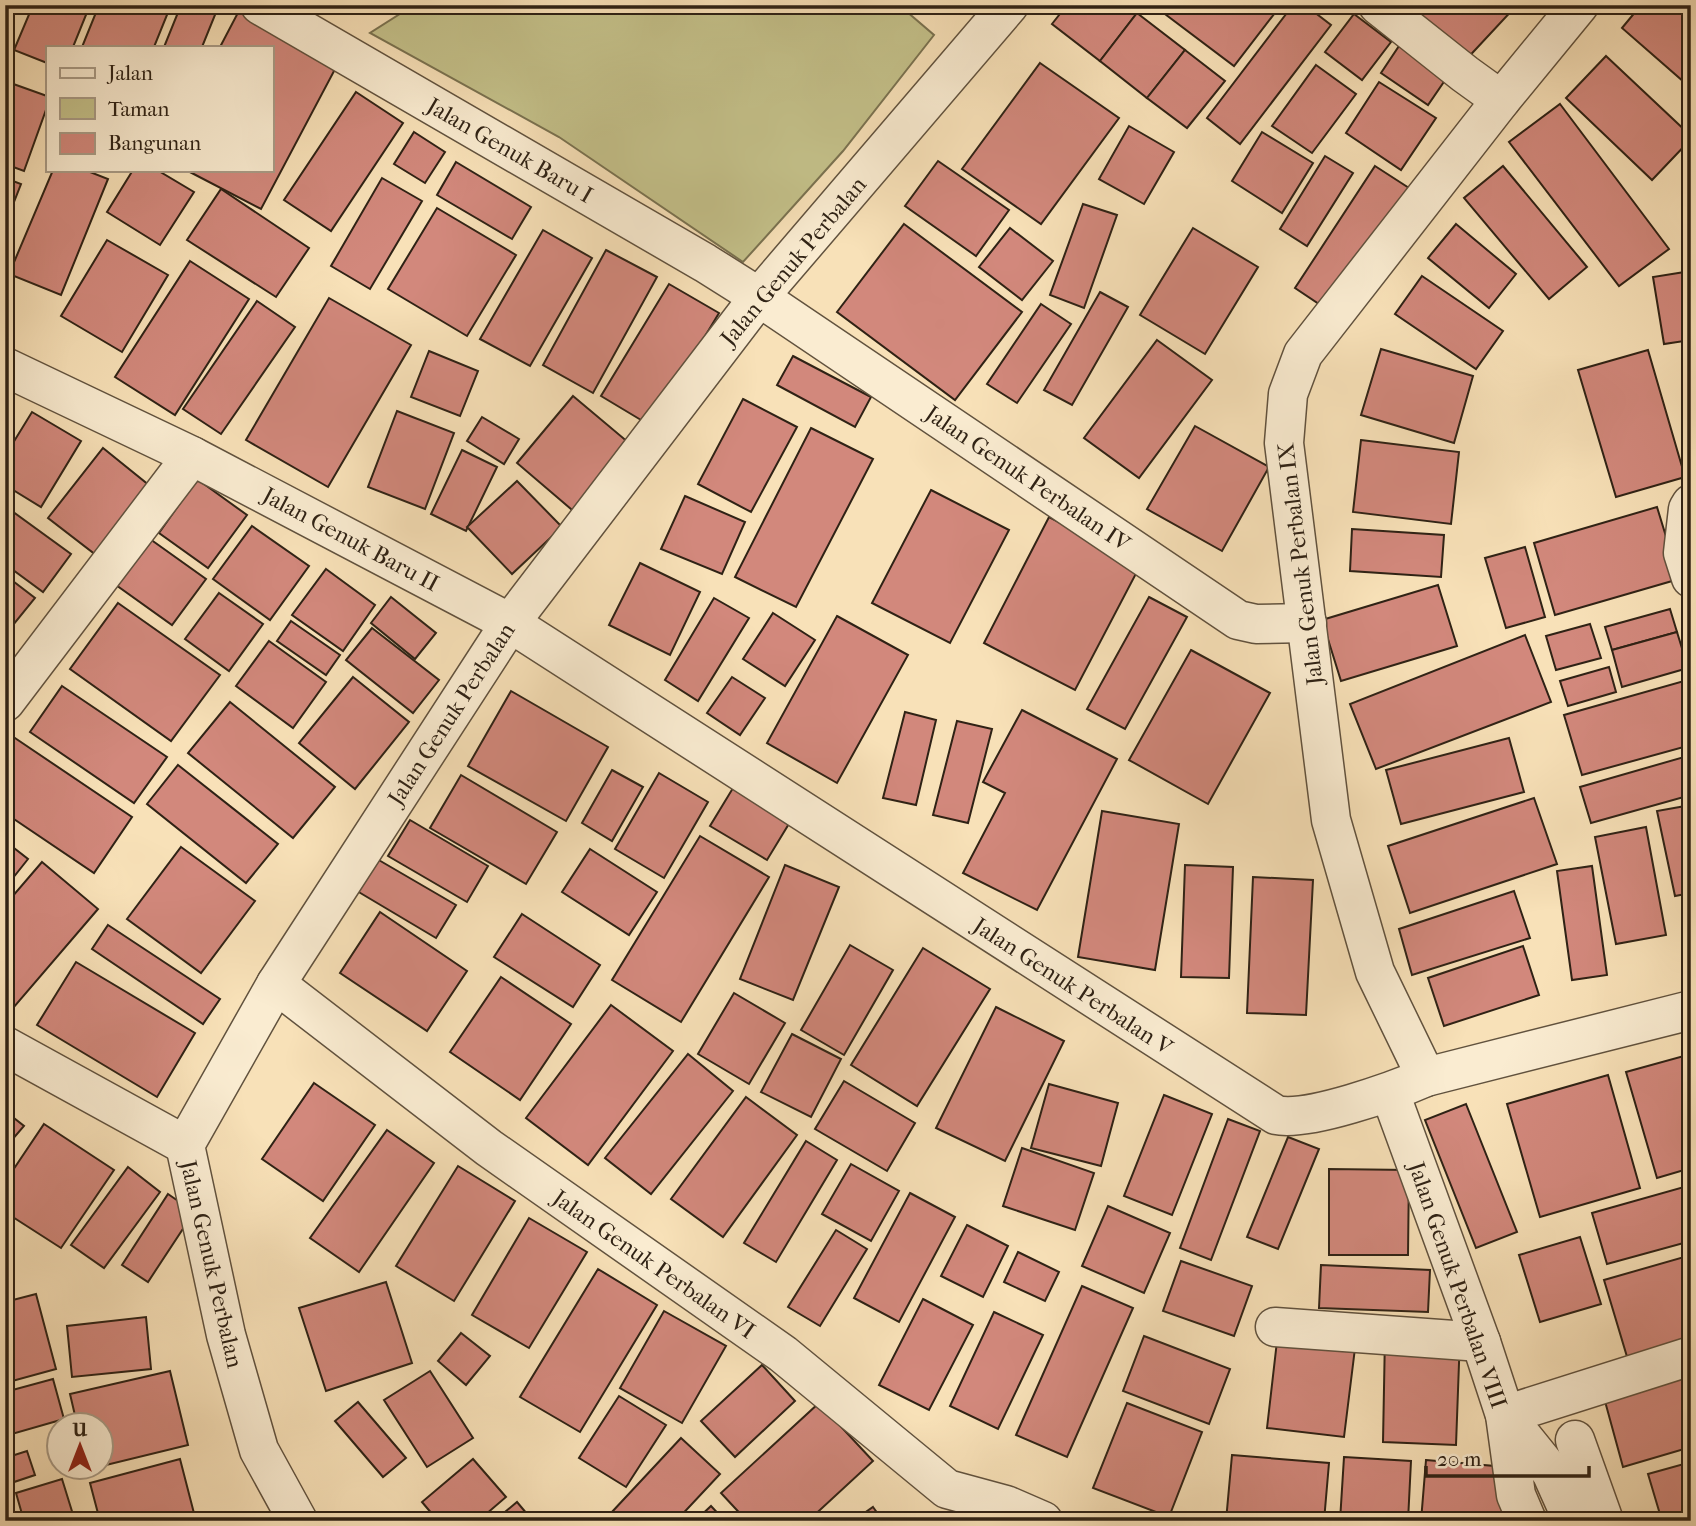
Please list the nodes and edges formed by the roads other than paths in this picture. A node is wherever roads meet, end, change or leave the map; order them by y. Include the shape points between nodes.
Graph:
1 (260, 5) edge
2 (1009, 5) edge
3 (1378, 5) edge
4 (1579, 5) edge
5 (1501, 100) junction
6 (759, 297) junction
7 (5, 367) edge
8 (192, 456) junction
9 (1691, 504) edge
10 (1691, 578) edge
11 (510, 623) junction
12 (1285, 624) junction
13 (5, 702) edge
14 (276, 984) junction
15 (1691, 1010) edge
16 (5, 1046) edge
17 (1426, 1077) junction
18 (1390, 1093) junction
19 (185, 1145) junction
20 (1275, 1327) dead end
21 (1480, 1342) junction
22 (1691, 1356) edge
23 (1505, 1415) junction
24 (1575, 1440) dead end
25 (945, 1505) edge
26 (298, 1521) edge
27 (1043, 1521) edge
28 (1527, 1521) edge
29 (1573, 1521) edge
30 (1604, 1521) edge

1 - 6 street, Jalan Genuk Baru I
2 - 6 street, Jalan Genuk Perbalan
3 - 5 street
4 - 5 street, Jalan Genuk Perbalan IX
5 - 12 street, Jalan Genuk Perbalan IX via 1303,354 1295,372 1288,394 1284,443
6 - 11 street, Jalan Genuk Perbalan
6 - 12 street, Jalan Genuk Perbalan IV via 1238,620
7 - 8 street, Jalan Genuk Baru II
8 - 11 street, Jalan Genuk Baru II
8 - 13 street
9 - 10 street via 1683,553
11 - 14 street, Jalan Genuk Perbalan
11 - 18 street, Jalan Genuk Perbalan V via 1261,1108 1294,1117
12 - 17 street, Jalan Genuk Perbalan IX via 1331,820 1375,972
14 - 19 street, Jalan Genuk Perbalan
14 - 25 street, Jalan Genuk Perbalan VI via 489,1149 783,1354
15 - 17 street, Jalan Genuk Perbalan V
16 - 19 street
17 - 18 street, Jalan Genuk Perbalan V
18 - 21 street, Jalan Genuk Perbalan VIII
19 - 26 street, Jalan Genuk Perbalan via 226,1335 259,1450
20 - 21 street
21 - 23 street, Jalan Genuk Perbalan VIII
22 - 23 street
23 - 28 street, Jalan Genuk Perbalan VIII via 1516,1495
23 - 29 street via 1550,1472
24 - 30 street
25 - 27 street, Jalan Genuk Perbalan VI via 1006,1505

